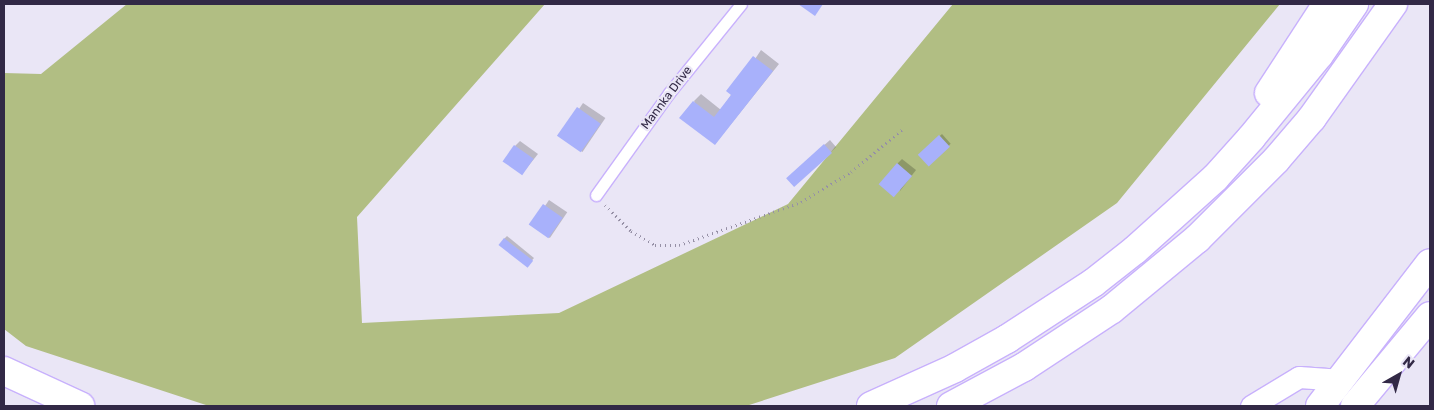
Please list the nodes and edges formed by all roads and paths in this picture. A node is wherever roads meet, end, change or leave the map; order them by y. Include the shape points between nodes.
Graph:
1 (741, 4) edge
2 (1327, 4) edge
3 (1354, 4) edge
4 (1393, 4) edge
5 (904, 128) dead end
6 (596, 195) joint
7 (1175, 215) junction
8 (1430, 263) edge
9 (1430, 316) edge
10 (4, 371) edge
11 (1342, 380) junction
12 (1359, 402) edge
13 (80, 406) edge
14 (871, 406) edge
15 (950, 406) edge
16 (1251, 406) edge
17 (1320, 406) edge

1 - 6 lane, Mannka Drive via 670,93
2 - 7 main road via 1261,103
3 - 7 main road via 1286,98 1214,178
4 - 15 main road via 1312,118 1276,160 1197,239 1156,275 1082,330 1024,367
5 - 6 path via 851,172 801,202 679,245 654,245 631,230
7 - 14 main road via 1093,283 1007,339 955,368
8 - 11 main road
9 - 12 main road
10 - 13 main road
11 - 16 street via 1299,377
11 - 17 main road

